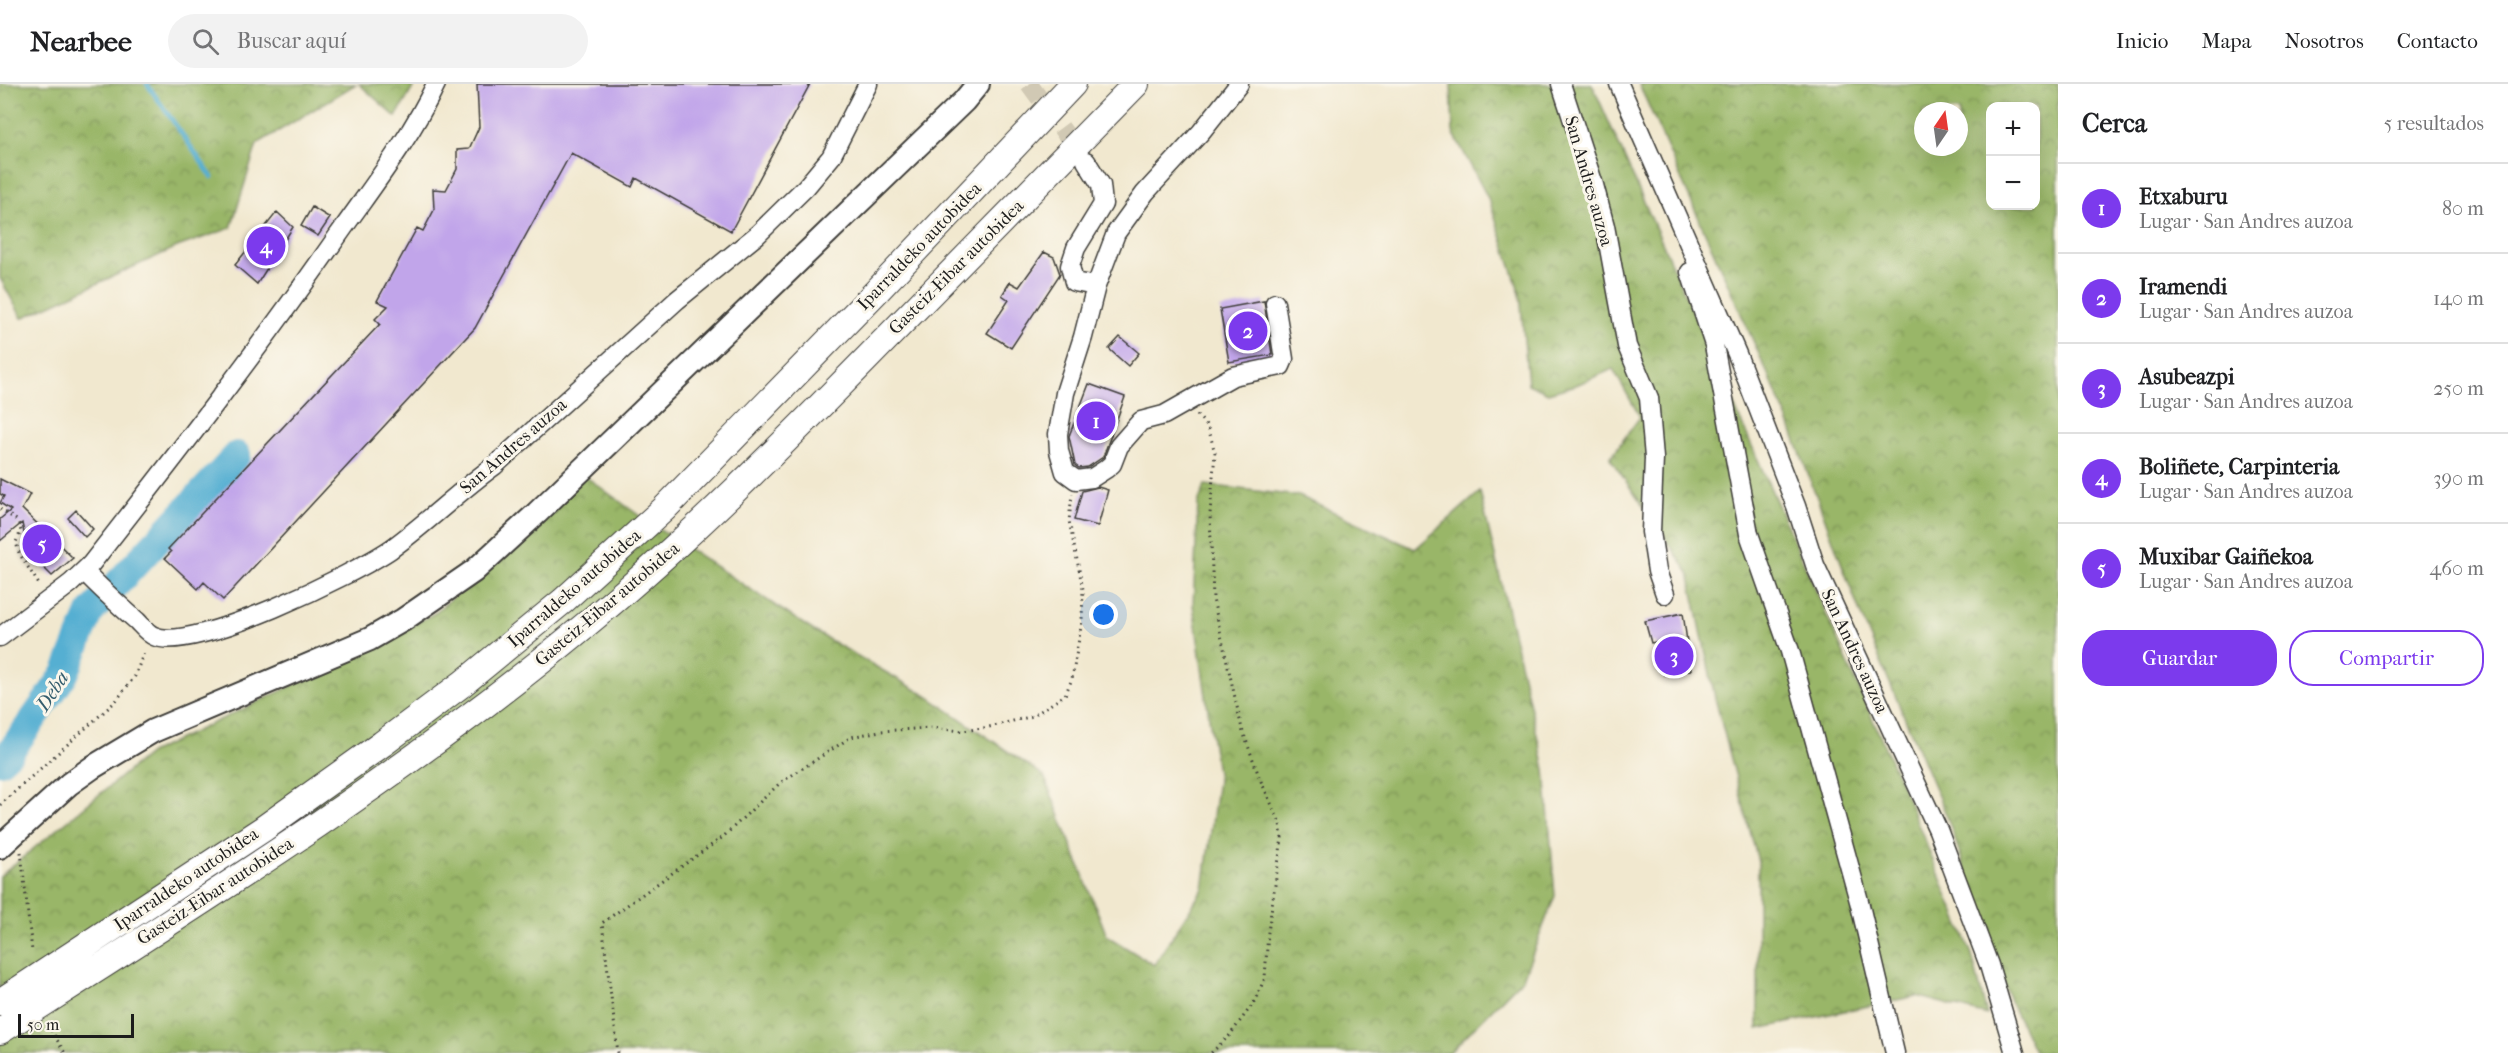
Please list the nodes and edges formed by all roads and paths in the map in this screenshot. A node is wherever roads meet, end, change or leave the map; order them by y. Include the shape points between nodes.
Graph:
1 (436, 84) edge
2 (868, 84) edge
3 (978, 84) edge
4 (1073, 84) edge
5 (1136, 84) edge
6 (1239, 84) edge
7 (1561, 84) edge
8 (1618, 84) edge
9 (1086, 161) tunnel mouth
10 (1692, 251) junction
11 (1096, 286) junction
12 (1275, 303) dead end
13 (1186, 404) junction
14 (1076, 480) junction
15 (0, 509) edge
16 (84, 571) junction
17 (1665, 594) dead end
18 (52, 598) junction
19 (0, 637) edge
20 (17, 830) junction
21 (0, 847) edge
22 (32, 951) dead end
23 (0, 1002) edge
24 (47, 1020) dead end
25 (0, 1031) edge
26 (65, 1053) edge
27 (618, 1053) edge
28 (1211, 1053) edge
29 (1895, 1053) edge
30 (2015, 1053) edge

1 - 16 street via 403,141 284,311
2 - 16 street, San Andres auzoa via 831,157 758,235 677,300 494,466 389,550 253,617 175,639 154,636
3 - 20 main road via 474,571 370,639 153,731 85,772
4 - 23 highway, Iparraldeko autobidea via 664,509 563,601 462,684 263,829
5 - 25 highway, Gasteiz-Eibar autobidea via 813,415 584,627 402,766
6 - 11 street via 1145,193 1116,233
7 - 17 street, San Andres auzoa via 1605,226 1627,346 1649,398 1654,458 1651,532
8 - 10 street, San Andres auzoa
9 - 11 street via 1101,185 1103,204 1076,248 1070,266 1074,282
10 - 29 street, San Andres auzoa via 1690,270 1714,345 1749,534 1790,651 1859,901
10 - 30 street, San Andres auzoa via 1752,392 1815,565 1953,867 1989,965
11 - 14 street via 1065,393 1058,434 1065,472
12 - 13 street via 1284,359 1281,366 1233,376
13 - 14 street via 1142,421 1119,446 1112,464 1092,478
13 - 28 path via 1208,427 1215,453 1210,514 1214,599 1242,729 1280,823 1282,838 1265,978 1253,1004
14 - 27 path via 1069,521 1083,590 1082,621 1072,679 1065,695 1032,716 989,727 963,731 880,730 851,737 780,783 723,837 602,922
15 - 18 path via 18,522 21,531 16,542 20,553
16 - 18 street
18 - 19 street
20 - 21 main road
20 - 22 path via 26,876
24 - 26 path

